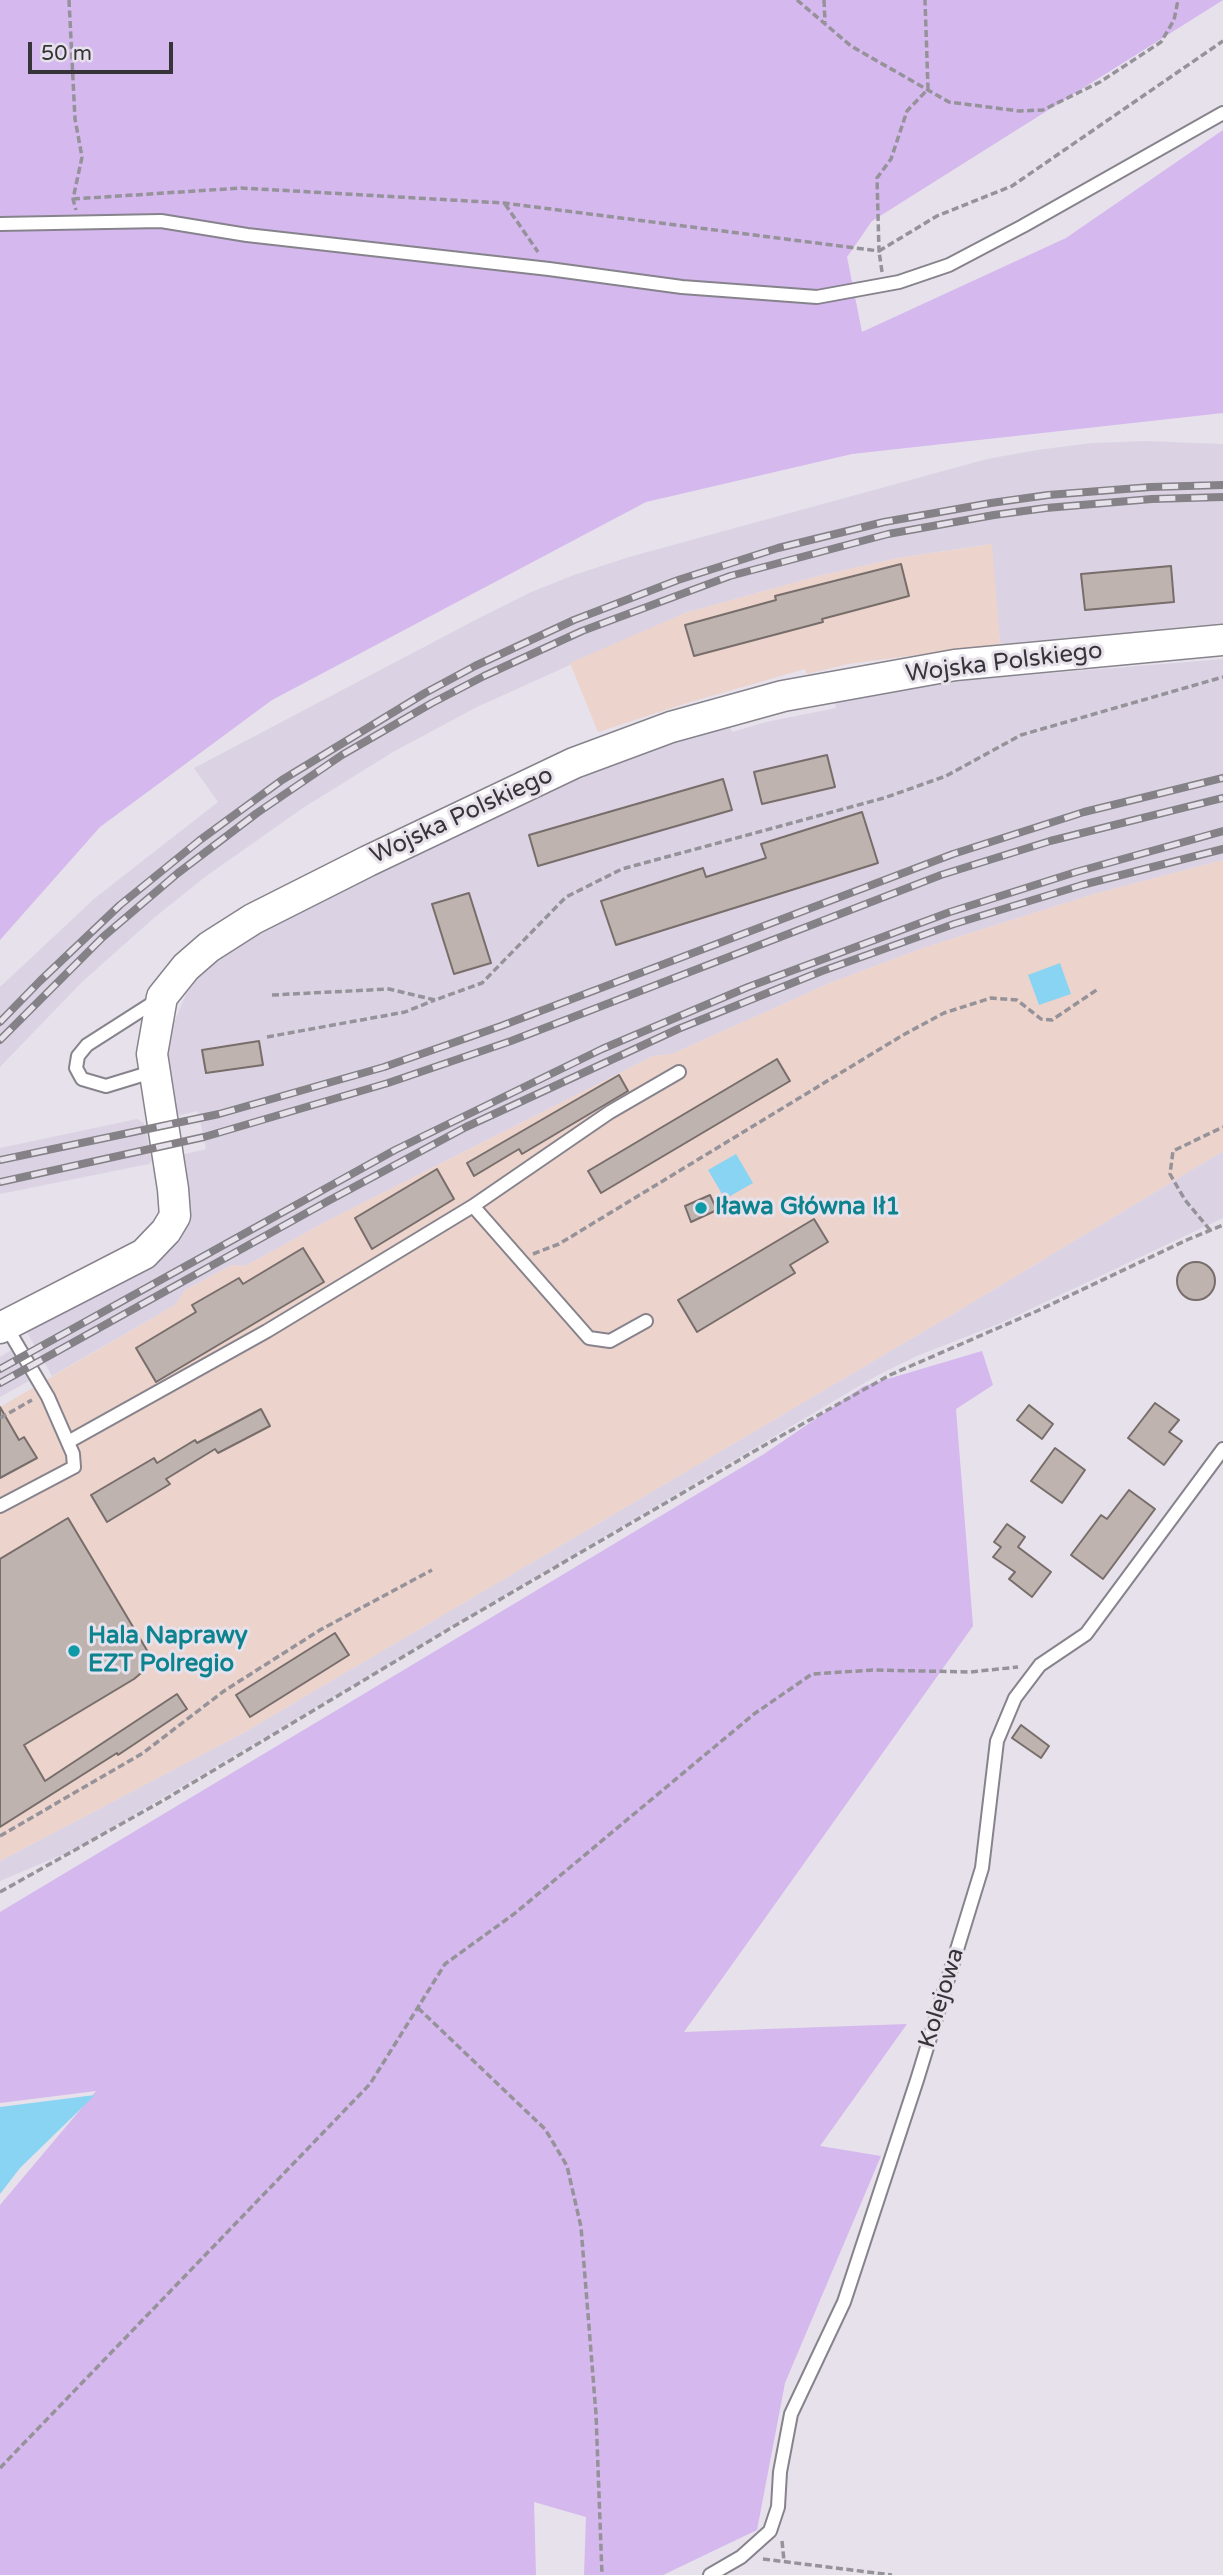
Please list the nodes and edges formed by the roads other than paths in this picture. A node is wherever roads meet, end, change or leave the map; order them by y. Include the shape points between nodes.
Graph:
1 (1223, 113) edge
2 (0, 223) edge
3 (1223, 640) edge
4 (162, 997) junction
5 (155, 1071) junction
6 (679, 1072) dead end
7 (473, 1206) junction
8 (646, 1321) dead end
9 (3, 1327) edge
10 (68, 1442) junction
11 (1223, 1449) edge
12 (0, 1506) edge
13 (710, 2575) edge

1 - 2 lane via 949,265 899,282 817,297 682,287 161,221
3 - 4 street, Wojska Polskiego via 955,665 783,696 671,727 574,763 253,919 209,947
4 - 5 street, Wojska Polskiego via 152,1054
4 - 5 lane via 87,1045 76,1068 82,1079 106,1087
5 - 9 street, Wojska Polskiego via 175,1216 145,1254
6 - 7 lane via 610,1112
7 - 8 lane via 589,1338 610,1341
7 - 10 lane via 256,1337
9 - 10 lane via 46,1393
10 - 12 lane via 74,1467
11 - 13 lane, Kolejowa via 1086,1634 1040,1665 1015,1698 997,1741 982,1868 844,2302 791,2414 771,2531

